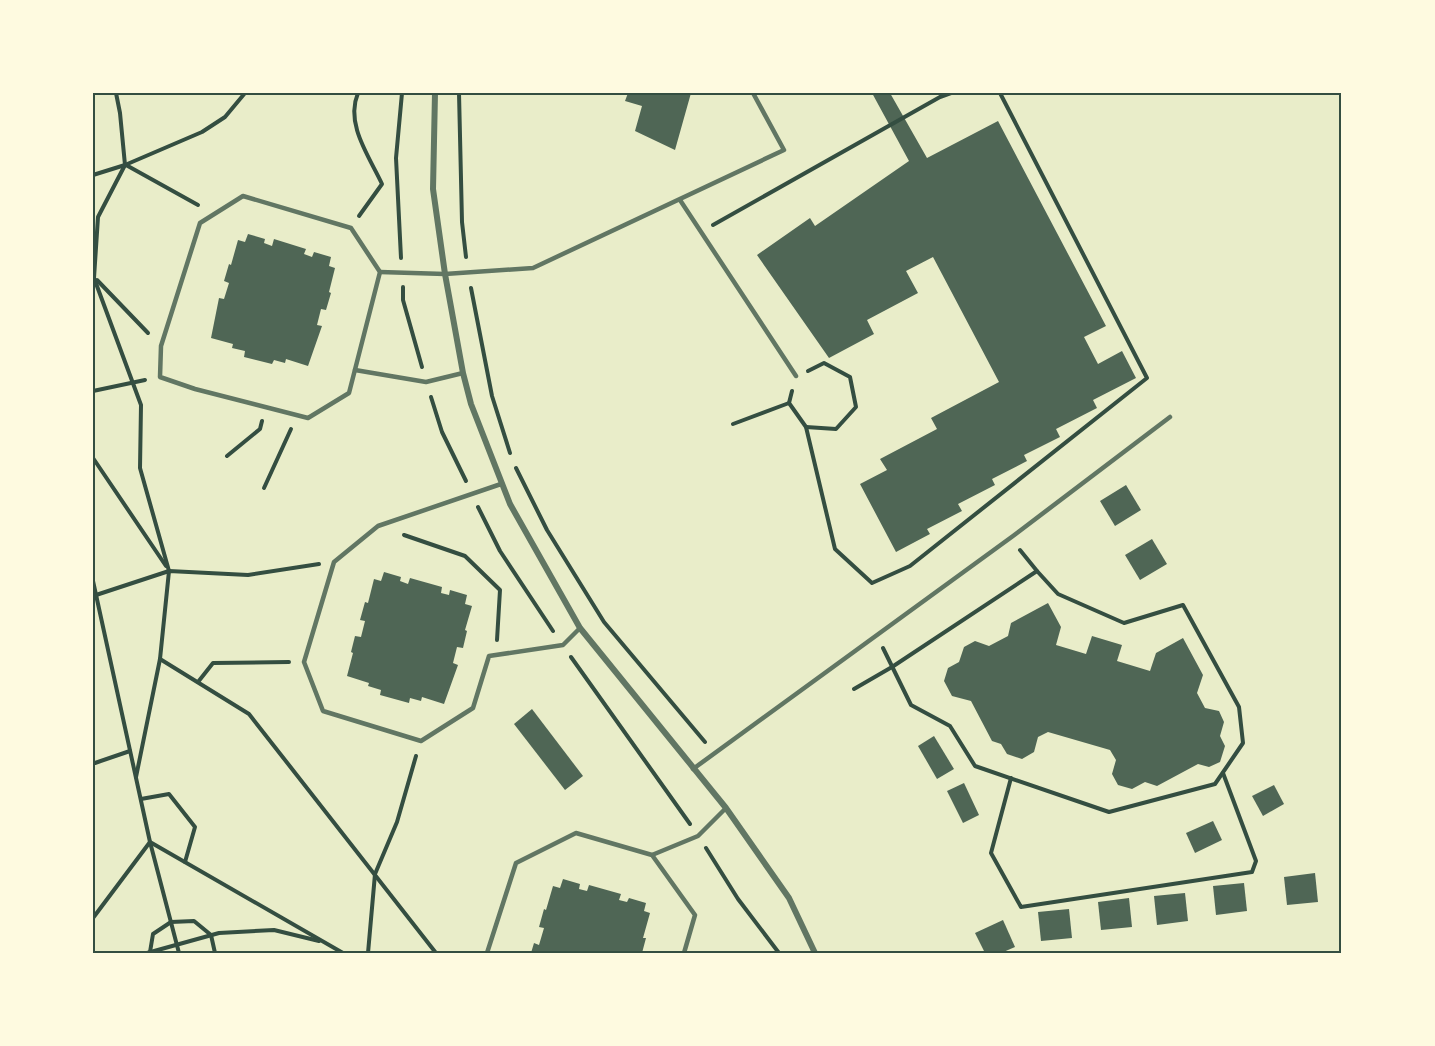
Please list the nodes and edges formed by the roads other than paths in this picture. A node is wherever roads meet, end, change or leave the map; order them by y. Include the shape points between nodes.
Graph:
1 (435, 93) edge
2 (753, 93) edge
3 (680, 200) junction
4 (380, 272) junction
5 (445, 274) junction
6 (356, 370) junction
7 (463, 373) junction
8 (796, 376) road end
9 (1170, 417) dead end
10 (501, 484) junction
11 (580, 628) junction
12 (693, 769) junction
13 (726, 808) junction
14 (652, 855) junction
15 (487, 953) edge
16 (684, 953) edge
17 (815, 953) edge

1 - 5 street via 433,189
2 - 3 lane via 784,150
3 - 5 lane via 533,268
3 - 8 lane
4 - 5 lane
4 - 6 lane
4 - 6 lane via 351,228 243,196 200,223 162,346 160,377 308,417 349,393
5 - 7 street
6 - 7 lane via 426,382
7 - 10 street
9 - 12 lane via 1014,536
10 - 11 street
10 - 11 lane via 378,526 334,562 304,662 323,711 421,741 473,708 489,656 563,645
11 - 12 street
12 - 13 street
13 - 14 lane via 698,836
13 - 17 street via 789,898
14 - 15 lane via 576,833 516,863
14 - 16 lane via 695,915

